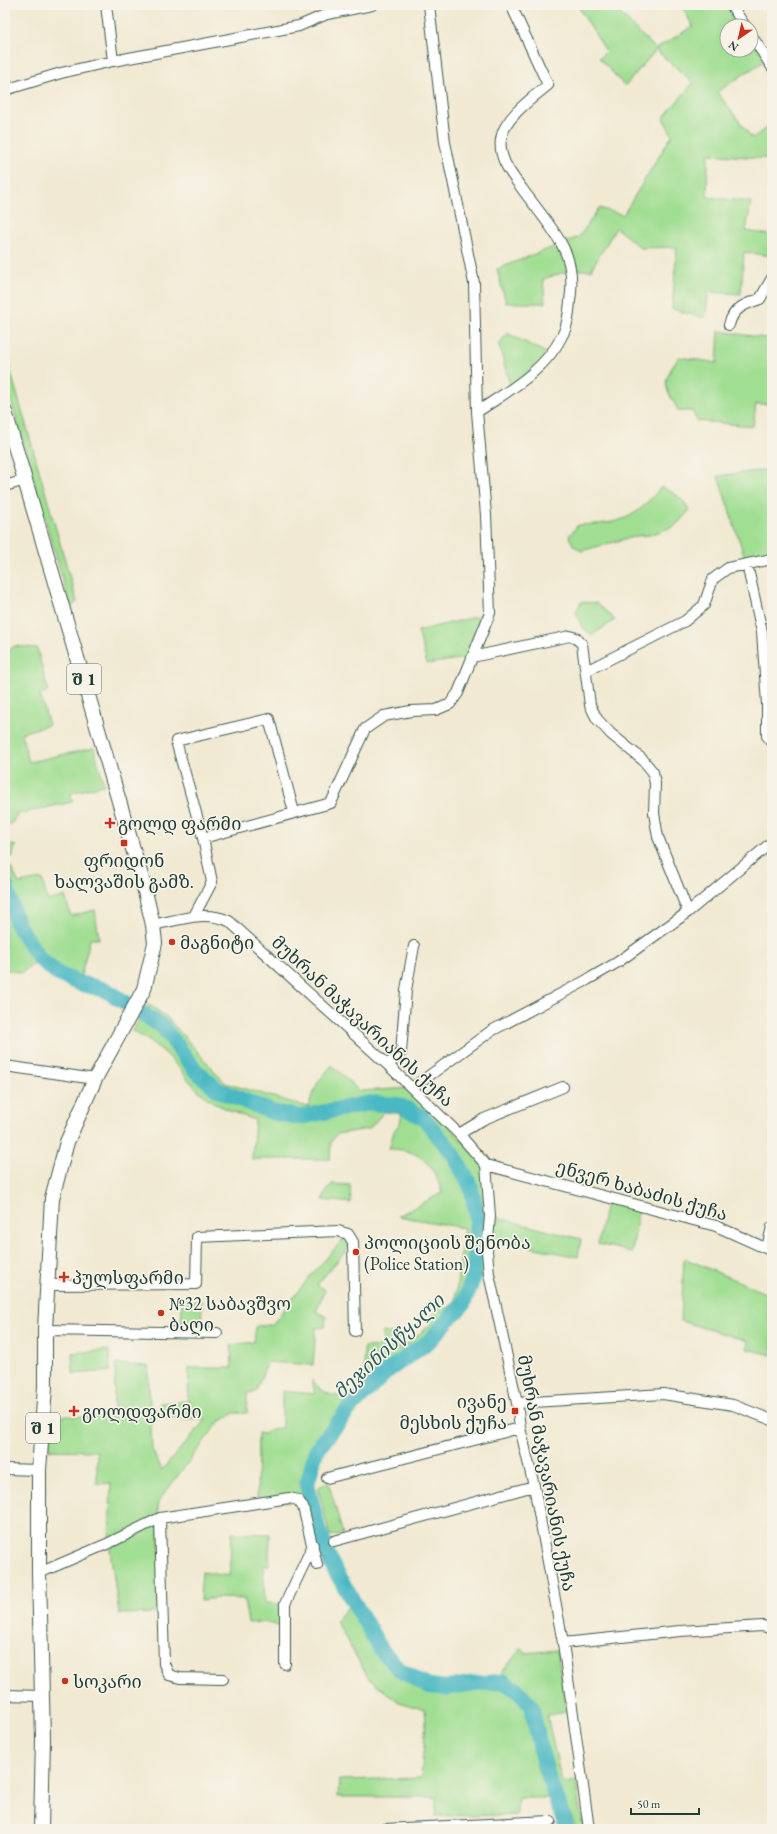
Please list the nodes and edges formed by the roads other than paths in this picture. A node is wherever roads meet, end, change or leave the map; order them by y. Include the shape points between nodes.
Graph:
1 (106, 5) edge
2 (372, 5) edge
3 (429, 5) edge
4 (511, 5) edge
5 (731, 5) edge
6 (327, 10) edge
7 (740, 18) edge
8 (759, 47) edge
9 (113, 61) junction
10 (772, 67) edge
11 (5, 90) edge
12 (772, 278) edge
13 (729, 325) dead end
14 (5, 412) edge
15 (477, 412) junction
16 (25, 480) junction
17 (5, 486) edge
18 (772, 559) edge
19 (747, 564) junction
20 (472, 657) junction
21 (586, 671) junction
22 (772, 742) edge
23 (294, 812) junction
24 (203, 838) junction
25 (772, 842) edge
26 (688, 912) junction
27 (194, 916) junction
28 (153, 925) junction
29 (414, 946) dead end
30 (388, 1064) junction
31 (5, 1066) edge
32 (95, 1079) junction
33 (563, 1087) dead end
34 (412, 1088) junction
35 (459, 1134) junction
36 (486, 1164) junction
37 (772, 1227) edge
38 (769, 1250) edge
39 (47, 1285) junction
40 (44, 1330) junction
41 (355, 1331) dead end
42 (217, 1333) dead end
43 (517, 1403) junction
44 (772, 1420) edge
45 (520, 1428) junction
46 (5, 1469) edge
47 (40, 1470) junction
48 (327, 1478) dead end
49 (534, 1486) junction
50 (160, 1518) junction
51 (334, 1541) dead end
52 (313, 1545) junction
53 (317, 1565) dead end
54 (39, 1573) junction
55 (772, 1629) edge
56 (563, 1643) junction
57 (284, 1664) dead end
58 (223, 1679) dead end
59 (5, 1695) edge
60 (42, 1696) junction
61 (551, 1821) dead end
62 (489, 1827) edge
63 (41, 1829) edge
64 (385, 1829) edge
65 (589, 1829) edge

1 - 9 street
2 - 6 street
3 - 15 street via 445,142 474,283
4 - 15 street via 548,85 518,110 509,122 501,137 500,151 508,168 562,245 572,270 572,290 563,336 550,355 533,373
5 - 7 street
6 - 9 street via 299,26
8 - 10 street
9 - 11 street
12 - 13 street via 760,299 742,305 731,317
14 - 16 highway, შ 1
15 - 20 street via 486,514 490,614
16 - 17 street
16 - 28 highway, შ 1
18 - 19 street
19 - 21 street via 728,568 713,579 704,605 685,621
19 - 22 street via 762,632 767,736
20 - 21 street via 570,636 582,644
20 - 23 street via 458,693 450,704 436,710 384,716 365,729 331,803
21 - 26 street via 590,705 597,719 653,772 654,813 658,837
23 - 24 street
23 - 24 street via 269,719 176,741
24 - 27 street via 212,882
25 - 26 street
26 - 34 street via 618,962 491,1031
27 - 28 street, მუხრან მაჭავარიანის ქუჩა
27 - 30 street, მუხრან მაჭავარიანის ქუჩა via 214,916 229,921
28 - 32 highway, შ 1 via 155,944 144,989
29 - 30 street via 406,990 400,1052
30 - 34 street, მუხრან მაჭავარიანის ქუჩა
31 - 32 street
32 - 39 highway, შ 1 via 67,1142 52,1198
33 - 35 street via 484,1119
34 - 35 street, მუხრან მაჭავარიანის ქუჩა
35 - 36 street, მუხრან მაჭავარიანის ქუჩა
36 - 38 street, ენვერ ხაბაძის ქუჩა via 716,1226
36 - 43 street, მუხრან მაჭავარიანის ქუჩა via 490,1216 487,1251 489,1274
37 - 38 street, ენვერ ხაბაძის ქუჩა
39 - 40 highway, შ 1
39 - 41 street via 196,1284 197,1237 338,1231 348,1234 355,1240
40 - 42 street
40 - 47 highway, შ 1 via 45,1387
43 - 44 street via 663,1394 733,1405
43 - 45 street, მუხრან მაჭავარიანის ქუჩა
45 - 48 street
45 - 49 street, მუხრან მაჭავარიანის ქუჩა
46 - 47 street
47 - 54 highway, შ 1
49 - 51 street
49 - 56 street, მუხრან მაჭავარიანის ქუჩა
50 - 52 street via 289,1498 298,1500 303,1507
50 - 54 street
50 - 58 street via 164,1664 169,1675 180,1678
52 - 53 street
52 - 57 street via 285,1604
54 - 60 highway, შ 1
55 - 56 street via 763,1626 680,1631
56 - 65 street, მუხრან მაჭავარიანის ქუჩა
59 - 60 street
60 - 63 highway, შ 1
61 - 62 street
62 - 64 street

